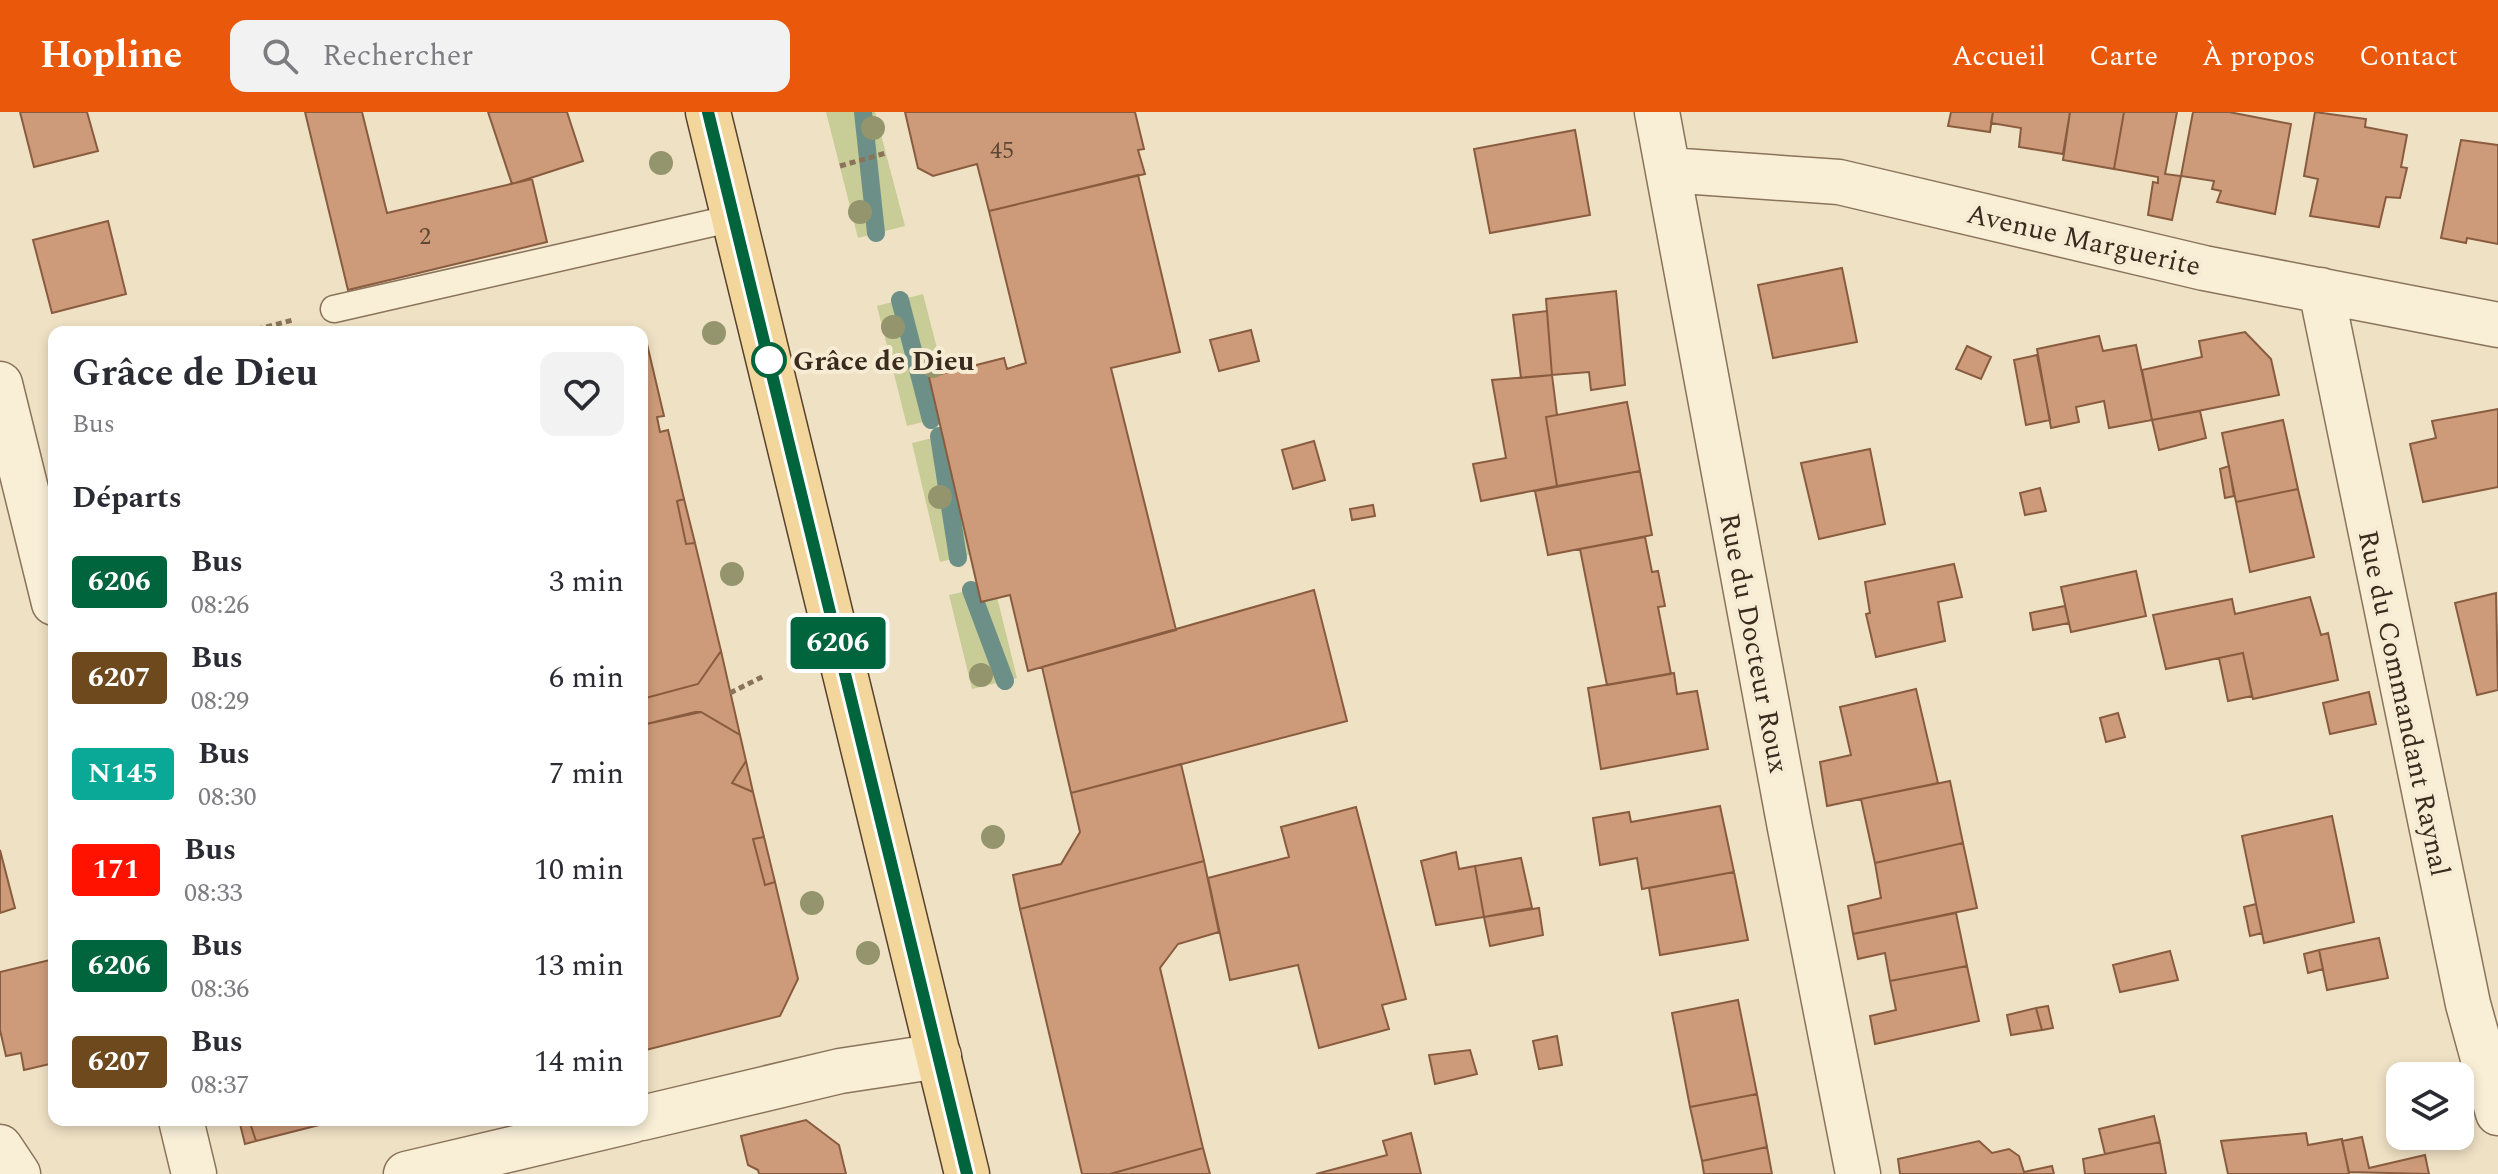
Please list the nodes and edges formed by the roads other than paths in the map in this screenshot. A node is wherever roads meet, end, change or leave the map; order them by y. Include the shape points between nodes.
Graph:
1 (708, 112) edge
2 (1657, 112) edge
3 (1668, 170) junction
4 (734, 218) junction
5 (2321, 290) junction
6 (334, 309) dead end
7 (2498, 325) edge
8 (0, 384) edge
9 (48, 579) edge
10 (939, 1056) junction
11 (2498, 1113) edge
12 (648, 1117) edge
13 (182, 1126) edge
14 (609, 1126) edge
15 (0, 1147) edge
16 (18, 1174) edge
17 (194, 1174) edge
18 (406, 1174) edge
19 (967, 1174) edge
20 (1858, 1174) edge

1 - 4 main road
2 - 3 street, Rue du Docteur Roux
3 - 5 street, Avenue Marguerite via 1839,182 2204,268
3 - 20 street, Rue du Docteur Roux
4 - 6 lane
4 - 10 main road
5 - 7 street, Avenue Marguerite
5 - 11 street, Rue du Commandant Raynal via 2468,1004
8 - 9 street
10 - 12 street via 840,1071
10 - 19 main road
13 - 17 street
14 - 18 street
15 - 16 street

